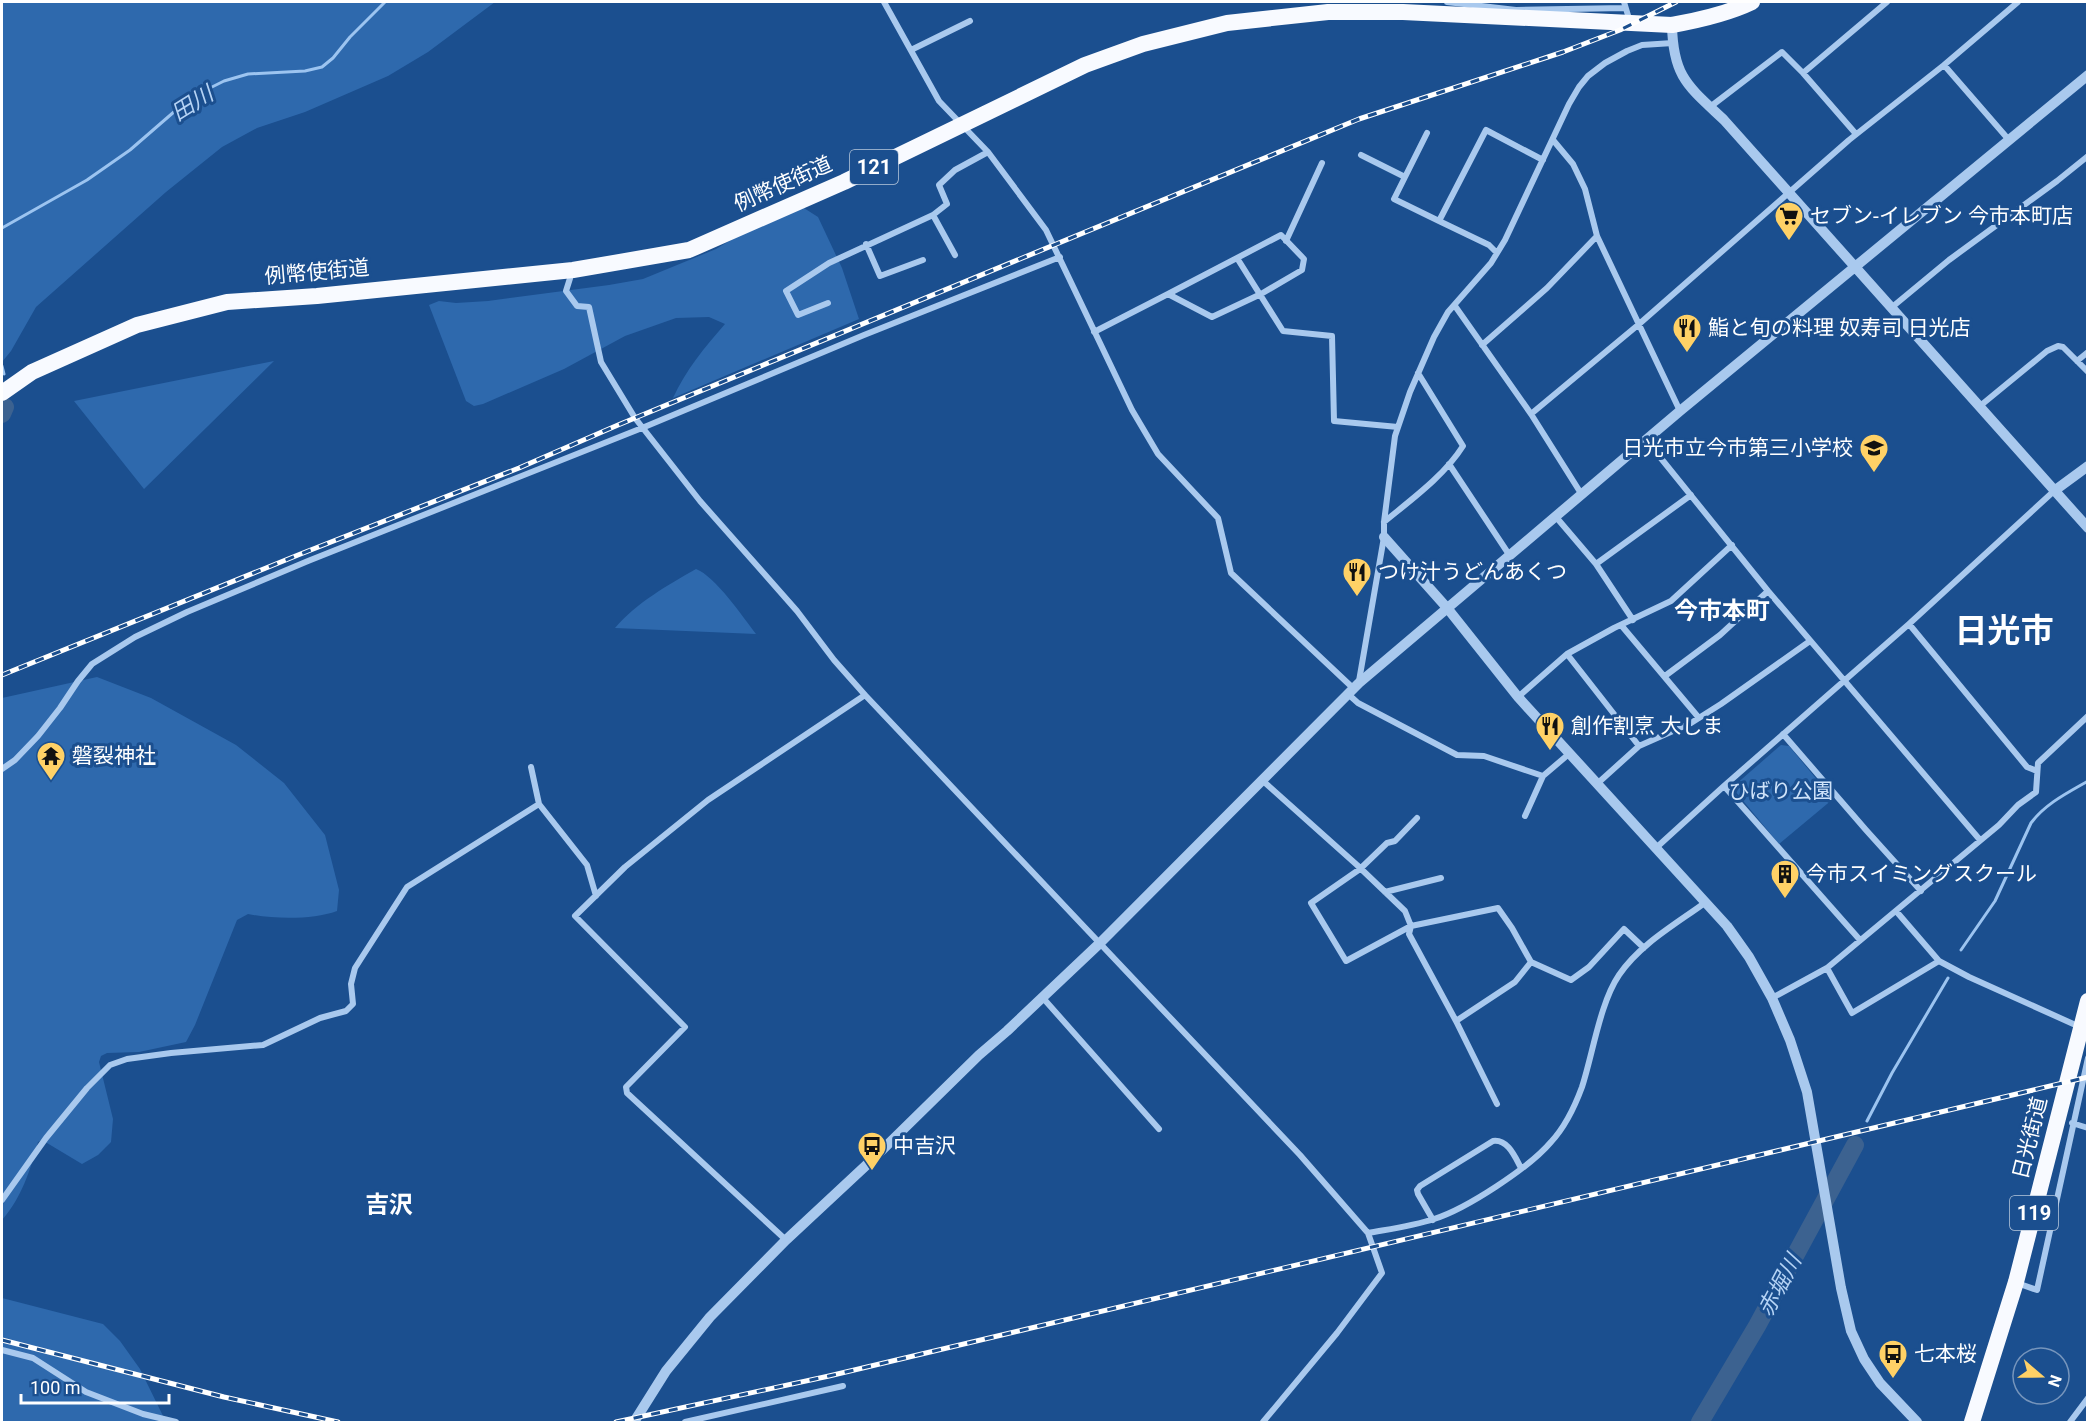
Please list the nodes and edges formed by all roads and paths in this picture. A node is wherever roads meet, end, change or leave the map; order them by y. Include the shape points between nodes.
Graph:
1 (884, 2) edge
2 (1447, 2) edge
3 (1752, 2) edge
4 (1887, 2) edge
5 (2018, 2) edge
6 (1626, 11) edge
7 (970, 21) dead end
8 (1672, 24) junction
9 (1673, 43) junction
10 (911, 50) junction
11 (1944, 65) junction
12 (1803, 73) junction
13 (2088, 75) edge
14 (1710, 107) junction
15 (962, 125) junction
16 (1427, 133) dead end
17 (1856, 134) junction
18 (1553, 140) junction
19 (2009, 141) junction
20 (988, 152) junction
21 (1361, 155) dead end
22 (2088, 156) edge
23 (1544, 160) junction
24 (1322, 163) dead end
25 (1405, 177) junction
26 (1788, 192) junction
27 (933, 216) junction
28 (1439, 221) junction
29 (1597, 236) junction
30 (1286, 241) junction
31 (866, 244) junction
32 (1497, 253) junction
33 (955, 255) dead end
34 (1060, 257) junction
35 (1238, 258) junction
36 (923, 260) dead end
37 (1855, 268) junction
38 (573, 270) junction
39 (1168, 294) junction
40 (1261, 294) junction
41 (828, 303) dead end
42 (1455, 306) junction
43 (1891, 308) junction
44 (1638, 325) junction
45 (1094, 333) junction
46 (1482, 345) junction
47 (2088, 352) edge
48 (2077, 361) junction
49 (2088, 372) edge
50 (1418, 373) junction
51 (2, 393) edge
52 (1980, 406) junction
53 (1680, 411) junction
54 (1531, 414) junction
55 (1398, 427) junction
56 (642, 428) junction
57 (1647, 441) junction
58 (1449, 464) junction
59 (2088, 466) edge
60 (2054, 491) junction
61 (1583, 495) junction
62 (1691, 495) junction
63 (1556, 518) junction
64 (1384, 522) junction
65 (2088, 528) edge
66 (1384, 537) junction
67 (1732, 545) junction
68 (1510, 556) junction
69 (1596, 564) junction
70 (1768, 591) junction
71 (1448, 609) junction
72 (1633, 620) junction
73 (1909, 624) junction
74 (1622, 625) junction
75 (1810, 641) junction
76 (1567, 654) junction
77 (1665, 676) junction
78 (1844, 681) junction
79 (1353, 689) junction
80 (865, 695) junction
81 (1518, 697) junction
82 (2088, 716) edge
83 (1699, 718) junction
84 (1784, 734) junction
85 (1639, 746) junction
86 (1570, 753) junction
87 (531, 767) dead end
88 (2, 769) edge
89 (2037, 771) junction
90 (1543, 776) junction
91 (1263, 781) junction
92 (1598, 783) junction
93 (1724, 786) junction
94 (539, 804) junction
95 (1525, 816) dead end
96 (1417, 818) dead end
97 (1980, 840) junction
98 (1657, 847) junction
99 (1360, 869) junction
100 (1441, 878) dead end
101 (1921, 891) junction
102 (1385, 892) junction
103 (596, 896) junction
104 (1706, 902) junction
105 (1896, 911) junction
106 (1411, 926) junction
107 (1860, 940) junction
108 (1100, 943) junction
109 (1644, 948) junction
110 (1531, 962) junction
111 (1939, 962) junction
112 (1827, 968) junction
113 (1043, 998) junction
114 (1772, 998) junction
115 (2088, 1001) edge
116 (1456, 1021) junction
117 (2081, 1027) junction
118 (2088, 1058) edge
119 (1497, 1104) dead end
120 (2072, 1123) junction
121 (2088, 1128) edge
122 (1159, 1129) dead end
123 (1521, 1168) junction
124 (2, 1200) edge
125 (1433, 1220) junction
126 (1368, 1233) junction
127 (786, 1240) junction
128 (2016, 1282) junction
129 (2, 1350) edge
130 (843, 1386) dead end
131 (2088, 1398) edge
132 (176, 1422) edge
133 (634, 1422) edge
134 (685, 1422) edge
135 (1263, 1422) edge
136 (1917, 1422) edge
137 (1972, 1422) edge
138 (2070, 1422) edge

1 - 10 street
2 - 6 street via 1516,10
3 - 8 highway, 例幣使街道 / 121 via 1702,20
4 - 12 street
5 - 11 street
6 - 8 highway, 例幣使街道 / 121
6 - 15 highway, 例幣使街道 / 121 via 1328,12 1227,23 1143,44 1085,65
7 - 10 street
8 - 9 street
9 - 14 street via 1682,78
9 - 18 street via 1642,45 1588,76 1569,104
10 - 15 street via 939,101
11 - 17 street
11 - 19 street
12 - 14 street via 1782,52
12 - 17 street
13 - 19 street
14 - 26 street
15 - 20 street
15 - 38 highway, 例幣使街道 / 121 via 844,182 689,249
16 - 25 street
17 - 26 street
18 - 23 street
18 - 29 street via 1573,164 1585,189
19 - 37 street
20 - 27 street via 955,170 939,185 947,204
20 - 34 street via 1046,230
21 - 25 street
22 - 43 street
23 - 28 street via 1486,130
23 - 32 street
24 - 30 street
25 - 28 street via 1394,199
26 - 37 street
26 - 44 street
27 - 31 street
27 - 33 street
28 - 32 street via 1489,245
29 - 44 street
29 - 46 street via 1547,288
30 - 35 street via 1281,234
30 - 40 street via 1304,260 1302,270
31 - 36 street via 880,276
31 - 41 street via 786,291 798,315
32 - 42 street
34 - 45 street
34 - 56 street
35 - 39 street
35 - 40 street
37 - 43 street
37 - 53 street
38 - 51 highway, 例幣使街道 / 121 via 227,302 137,325 32,372
38 - 56 street via 566,291 577,306 589,307 601,362
39 - 40 street via 1212,317
39 - 45 street
40 - 55 street via 1284,331 1332,336 1334,421
42 - 46 street
42 - 50 street via 1434,337
43 - 52 street
44 - 53 street
44 - 54 street
45 - 79 street via 1158,454 1218,518 1231,573
46 - 54 street
47 - 48 street
48 - 49 street
48 - 52 street via 2058,345
50 - 55 street
50 - 58 street via 1463,446
52 - 60 street
53 - 57 street
54 - 61 street
55 - 64 street
56 - 80 street
56 - 88 street via 308,561 135,637 92,664 38,736
57 - 61 street
57 - 62 street
58 - 64 street
58 - 68 street
59 - 60 street
60 - 65 street
60 - 73 street
61 - 63 street
62 - 67 street
62 - 69 street
63 - 68 street
63 - 69 street
64 - 66 street
66 - 71 street
66 - 79 street
67 - 70 street
67 - 72 street via 1671,600
68 - 71 street
69 - 72 street
70 - 75 street
70 - 77 street via 1720,635
71 - 79 street
71 - 81 street
72 - 74 street
73 - 78 street
73 - 89 street via 2027,767
74 - 76 street
74 - 77 street
75 - 78 street
75 - 83 street
76 - 81 street
76 - 85 street
77 - 83 street
78 - 84 street
78 - 97 street
79 - 90 street via 1368,708 1457,755 1484,756
79 - 91 street
80 - 103 street via 708,800 625,867
80 - 108 street
81 - 86 street
82 - 89 street via 2038,763
83 - 85 street
84 - 93 street
84 - 101 street
85 - 92 street
86 - 90 street
86 - 92 street
87 - 94 street
89 - 97 street via 2036,792
90 - 95 street
91 - 99 street
91 - 108 street
92 - 98 street
93 - 98 street
93 - 107 street
94 - 103 street via 586,865
94 - 124 street via 407,887 355,968 351,984 353,1004 346,1011 320,1018 263,1045 171,1053 110,1065 46,1138
96 - 99 street
97 - 101 street
98 - 104 street
99 - 102 street
99 - 106 street via 1311,903 1346,961
100 - 102 street
101 - 105 street
102 - 106 street via 1405,911
103 - 127 street via 574,916 685,1027 626,1087 627,1093
104 - 109 street
104 - 114 street via 1740,943
105 - 107 street
105 - 111 street
106 - 110 street via 1498,908
106 - 116 street via 1409,934
107 - 112 street
108 - 113 street
108 - 126 street
109 - 110 street via 1624,928 1589,967 1571,980
109 - 123 street via 1616,981 1569,1114 1553,1140
110 - 116 street via 1515,982
111 - 112 street via 1852,1012
111 - 117 street
112 - 114 street
113 - 122 street
113 - 127 street
114 - 136 street via 1807,1092 1846,1316 1880,1383
115 - 117 highway, 日光街道 / 119
116 - 119 street
117 - 128 highway, 日光街道 / 119
118 - 120 street
120 - 121 street
120 - 128 street via 2037,1290
123 - 125 street via 1466,1205
123 - 125 street via 1505,1143 1493,1141 1420,1186 1418,1194
125 - 126 street
126 - 135 street via 1382,1273
127 - 133 street via 692,1338
128 - 137 highway, 日光街道 / 119
129 - 132 street via 33,1358 86,1392
130 - 134 street
131 - 138 street

